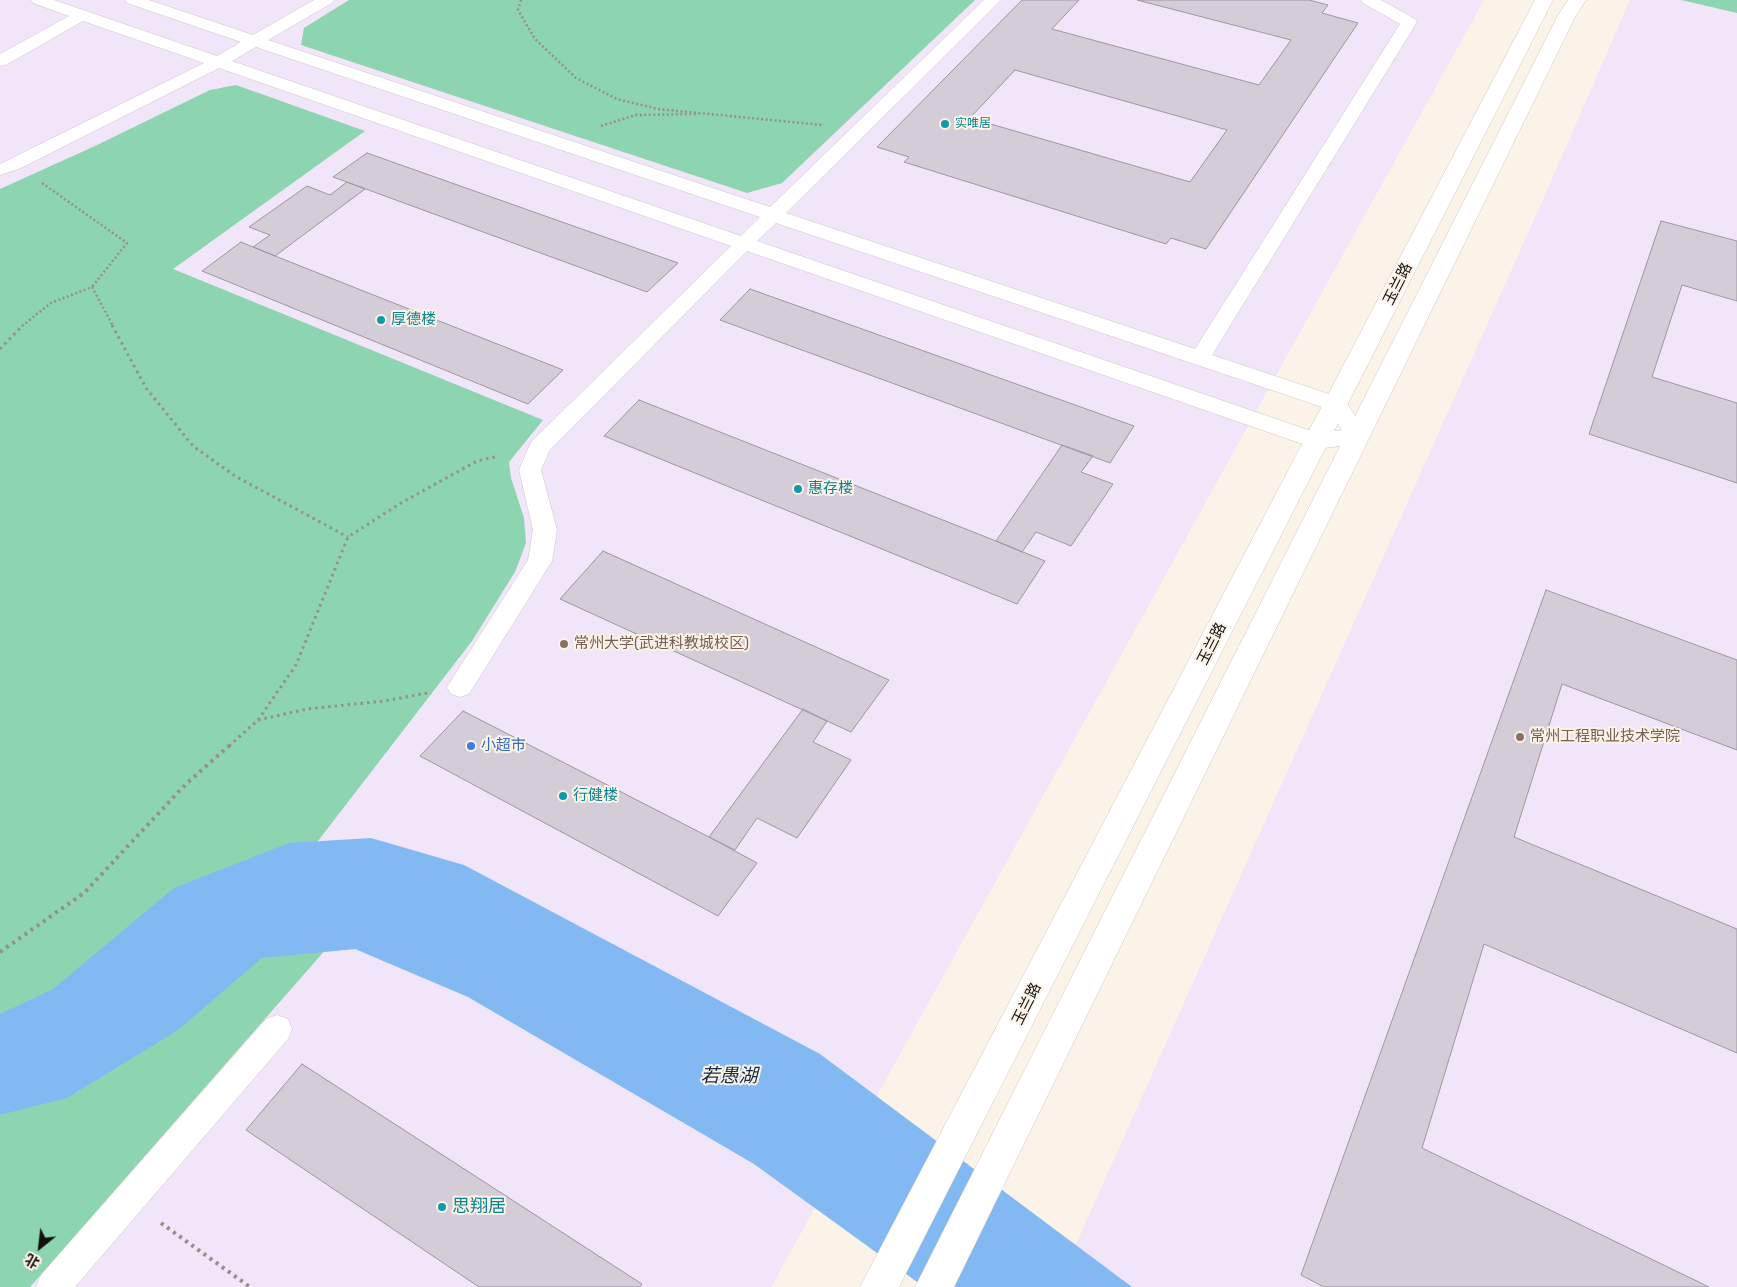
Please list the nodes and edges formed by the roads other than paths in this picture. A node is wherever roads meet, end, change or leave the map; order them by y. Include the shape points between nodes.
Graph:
1 (39, 0) edge
2 (133, 0) edge
3 (326, 0) edge
4 (994, 0) edge
5 (1369, 0) edge
6 (1544, 0) edge
7 (1577, 0) edge
8 (82, 15) junction
9 (255, 41) junction
10 (0, 62) edge
11 (218, 62) junction
12 (7, 167) edge
13 (774, 214) junction
14 (745, 243) junction
15 (1200, 358) junction
16 (1336, 404) junction
17 (1357, 436) junction
18 (1316, 441) junction
19 (460, 687) road end
20 (278, 1029) dead end
21 (880, 1285) edge
22 (53, 1287) edge
23 (934, 1287) edge

1 - 8 lane
2 - 9 lane
3 - 9 lane
4 - 13 lane
5 - 15 lane via 1409,22
6 - 16 street, 玉兰路
7 - 17 street, 玉兰路
8 - 10 lane
8 - 11 lane
9 - 11 lane
9 - 13 lane
11 - 12 lane
11 - 14 lane
13 - 14 lane
13 - 15 lane
14 - 18 lane
14 - 19 lane via 539,447 530,470 545,530 540,561
15 - 16 lane
16 - 17 lane
16 - 18 street, 玉兰路
17 - 18 lane
17 - 23 street, 玉兰路
18 - 21 street, 玉兰路
20 - 22 lane

